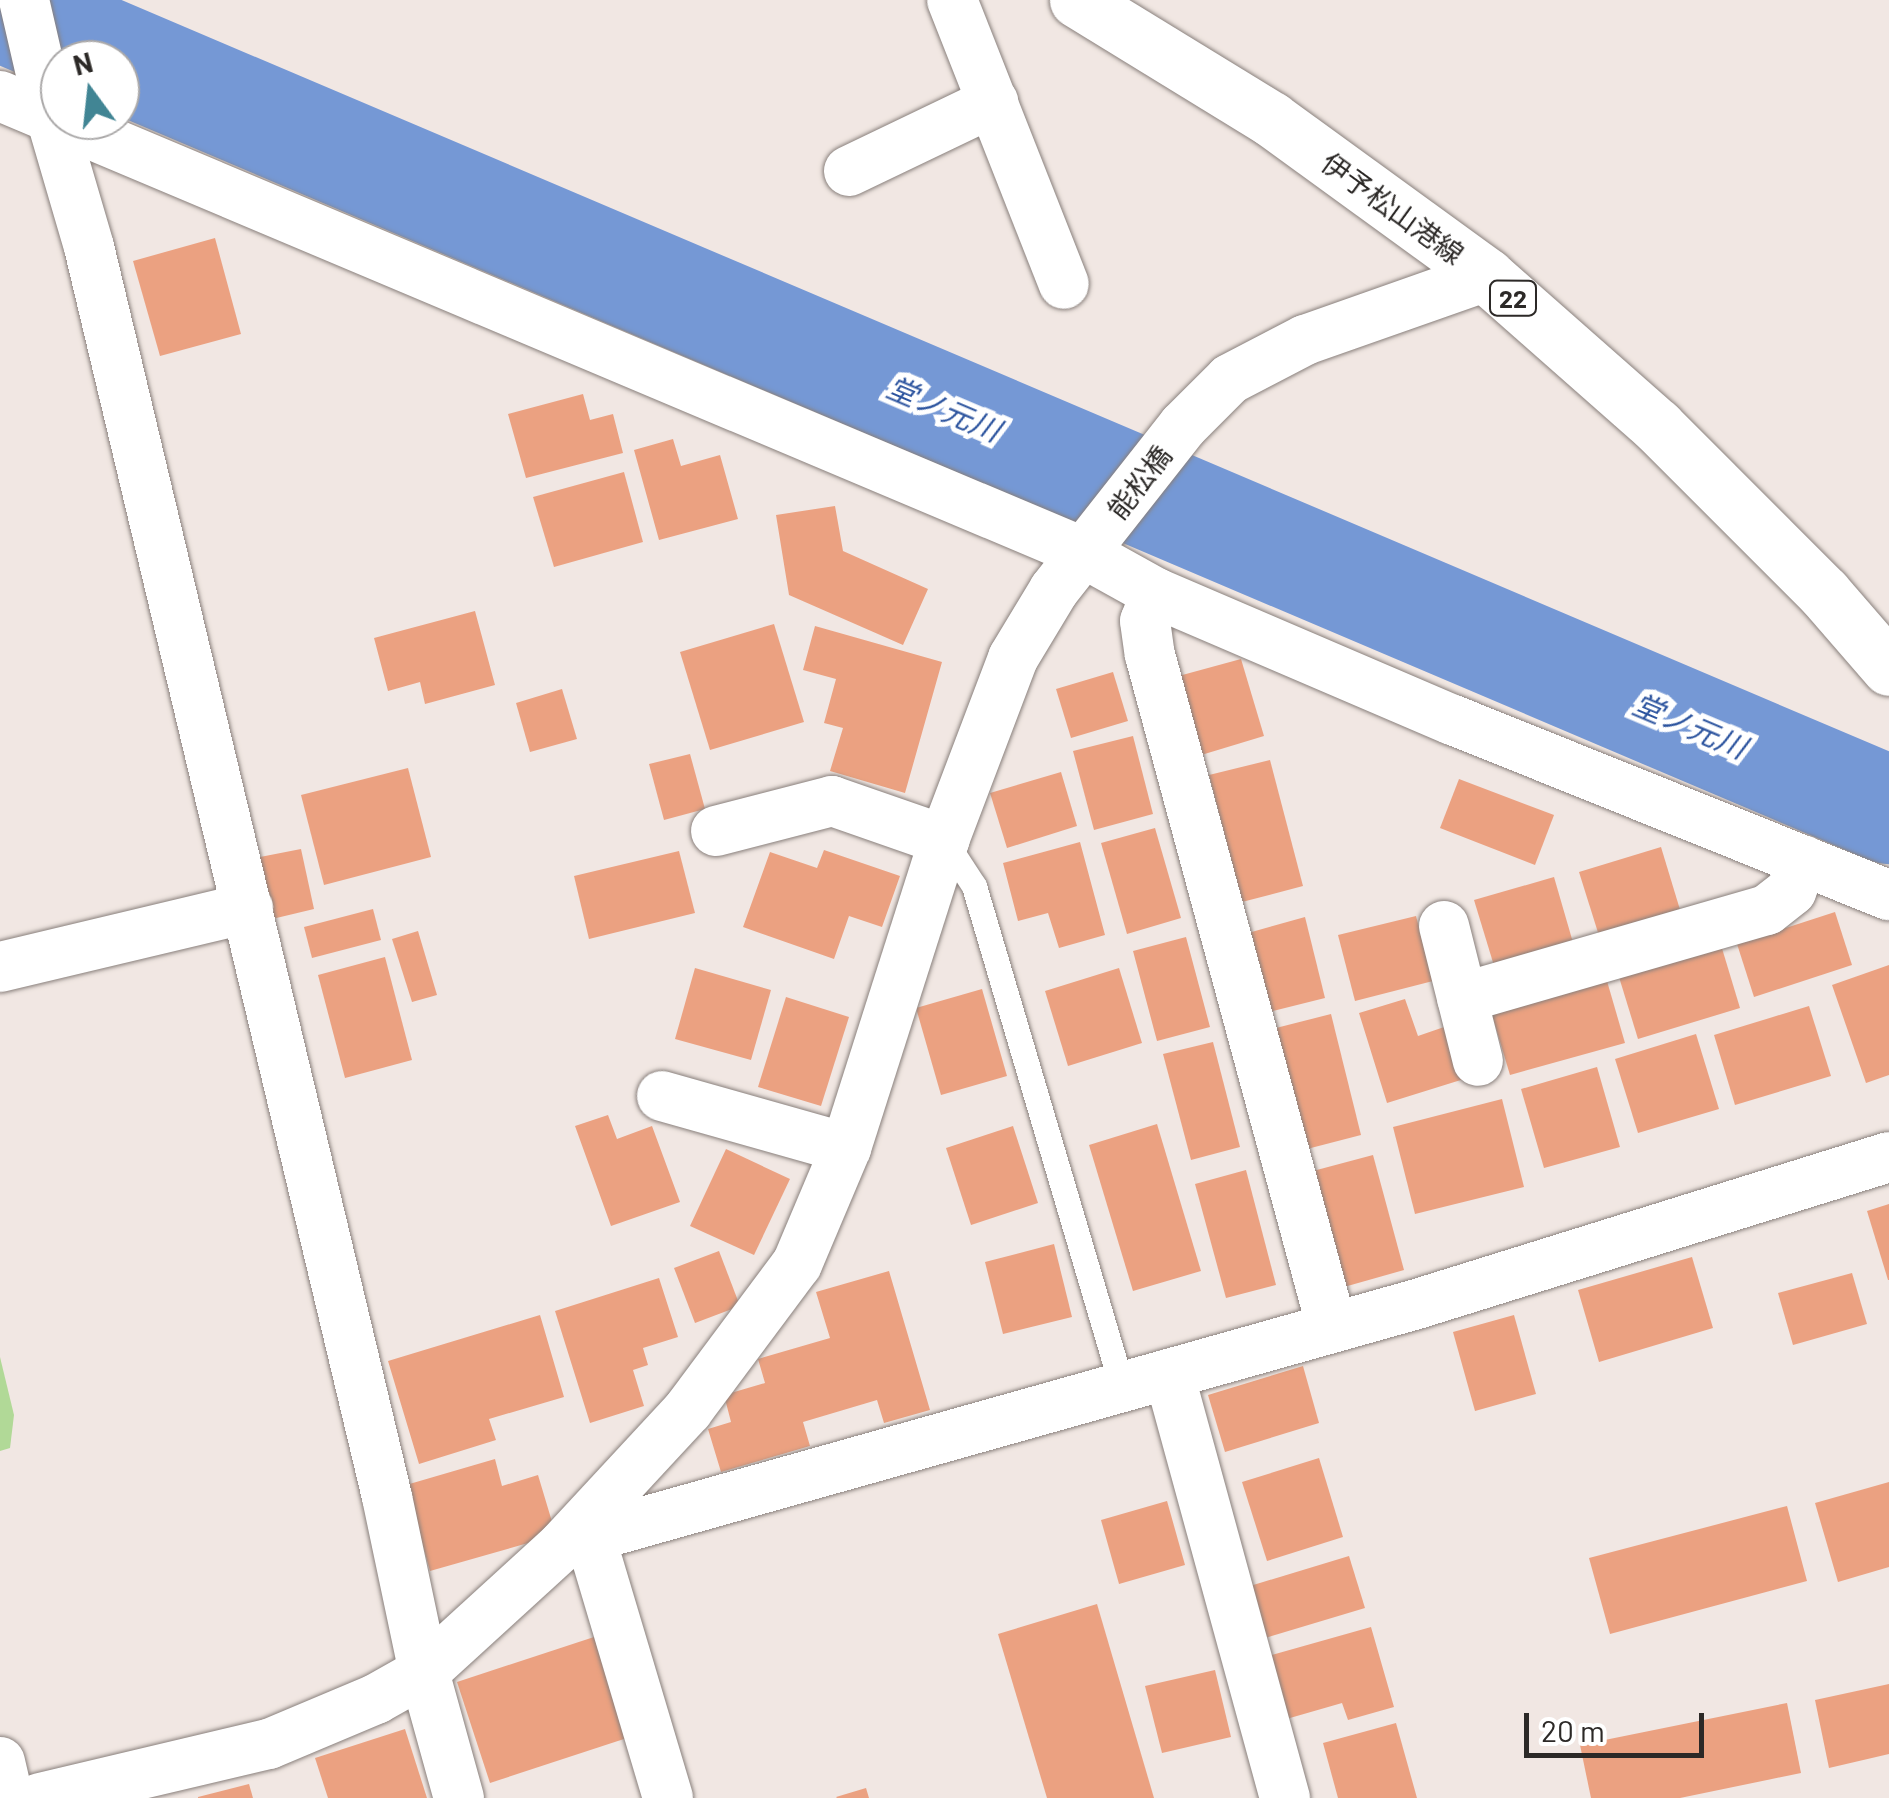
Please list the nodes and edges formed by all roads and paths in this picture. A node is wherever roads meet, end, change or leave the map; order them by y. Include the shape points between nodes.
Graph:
1 (24, 0) edge
2 (952, 0) edge
3 (1077, 0) edge
4 (31, 98) edge
5 (992, 102) junction
6 (850, 171) dead end
7 (1487, 276) junction
8 (1064, 284) dead end
9 (1088, 545) junction
10 (1156, 593) junction
11 (1889, 668) edge
12 (716, 830) dead end
13 (944, 840) junction
14 (1804, 862) junction
15 (1889, 896) edge
16 (248, 908) junction
17 (1444, 926) dead end
18 (0, 967) edge
19 (1462, 998) junction
20 (1478, 1061) dead end
21 (662, 1096) dead end
22 (846, 1148) junction
23 (1889, 1156) edge
24 (1332, 1328) junction
25 (1146, 1381) junction
26 (577, 1540) junction
27 (424, 1672) junction
28 (0, 1762) edge
29 (8, 1798) edge
30 (40, 1798) edge
31 (459, 1798) edge
32 (668, 1798) edge
33 (1285, 1798) edge

1 - 4 street
2 - 5 street
3 - 7 main road, 伊予松山港線 / 22 via 1270,120
4 - 9 street
4 - 16 street via 90,246
5 - 6 street
5 - 8 street
7 - 9 street, 能松橋 via 1413,298 1260,360 1230,379 1183,426
7 - 11 main road, 伊予松山港線 / 22 via 1657,426
9 - 10 street
9 - 13 street, 能松橋 via 1013,658
10 - 14 street
10 - 24 street via 1146,621 1150,655
12 - 13 street via 832,801
13 - 22 street, 能松橋
13 - 25 lane via 974,886
14 - 15 street
14 - 19 street via 1792,891 1767,910
16 - 18 street
16 - 27 street
17 - 19 street
19 - 20 street
21 - 22 street
22 - 26 street, 能松橋 via 797,1264 688,1410
23 - 24 street
24 - 25 street
25 - 26 street
25 - 33 street
26 - 27 street, 能松橋
26 - 32 street
27 - 30 street, 能松橋 via 269,1744
27 - 31 street
28 - 29 street

